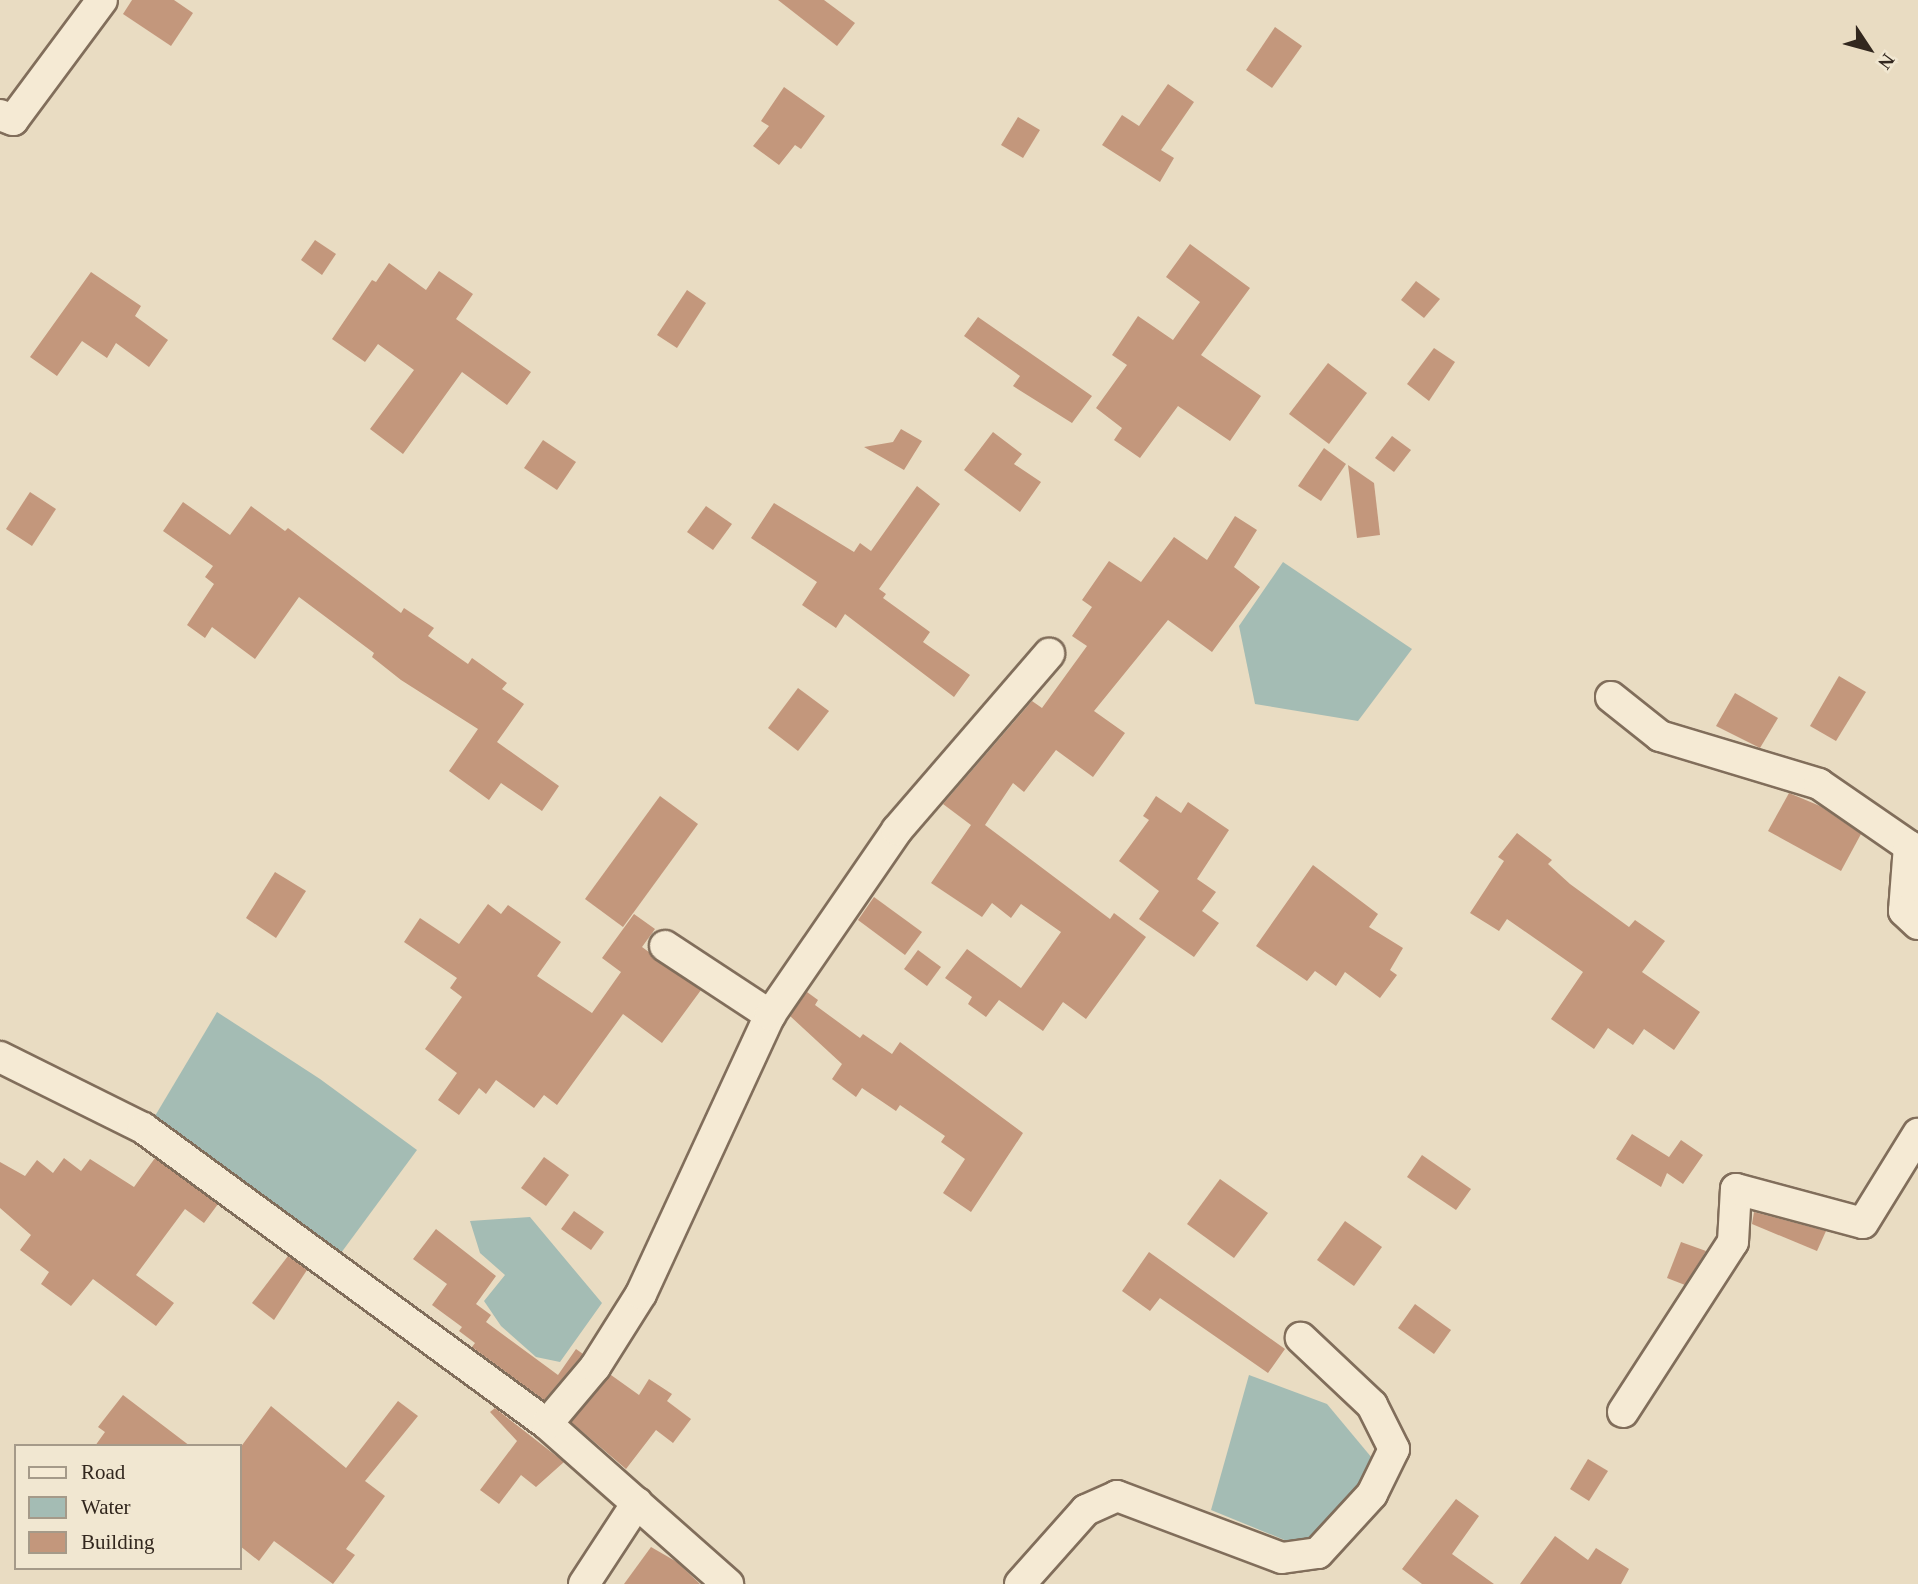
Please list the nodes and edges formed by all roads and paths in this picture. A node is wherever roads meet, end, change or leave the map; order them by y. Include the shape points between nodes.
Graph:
1 (102, 0) edge
2 (0, 115) edge
3 (1049, 654) dead end
4 (1611, 697) dead end
5 (1918, 924) edge
6 (665, 946) dead end
7 (770, 1015) junction
8 (0, 1057) edge
9 (1918, 1134) edge
10 (1301, 1338) dead end
11 (1623, 1412) dead end
12 (547, 1423) junction
13 (637, 1503) junction
14 (584, 1584) edge
15 (728, 1584) edge
16 (1020, 1584) edge

1 - 2 street via 13,120
3 - 7 street via 897,830
4 - 5 street via 1660,736 1819,785 1909,846 1904,911
6 - 7 street
7 - 12 street via 641,1294 595,1367
8 - 12 street via 143,1128
9 - 11 street via 1863,1223 1736,1189 1733,1242
10 - 16 street via 1372,1405 1394,1449 1372,1494 1318,1553 1282,1558 1117,1496 1086,1510
12 - 13 street
13 - 14 street
13 - 15 street

